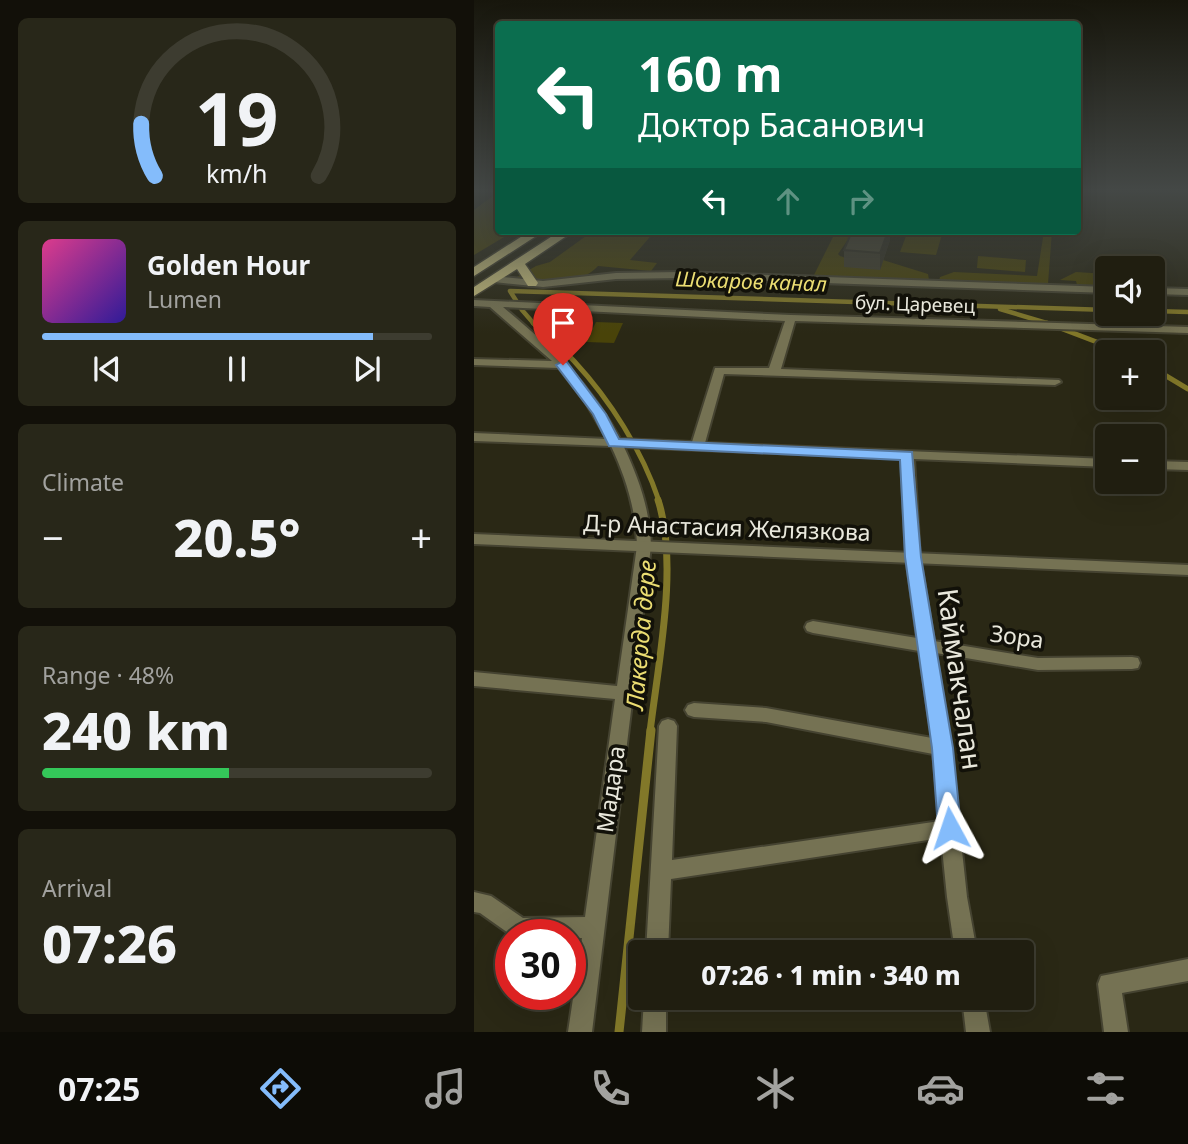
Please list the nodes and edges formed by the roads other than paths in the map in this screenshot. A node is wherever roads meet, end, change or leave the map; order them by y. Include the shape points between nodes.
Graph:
1 (528, 237) edge
2 (559, 237) edge
3 (519, 263) junction
4 (474, 272) edge
5 (494, 279) junction
6 (474, 280) edge
7 (532, 283) junction
8 (1095, 290) edge
9 (1165, 291) edge
10 (474, 292) edge
11 (1188, 292) edge
12 (474, 303) edge
13 (499, 305) junction
14 (791, 318) junction
15 (1188, 330) edge
16 (474, 362) edge
17 (563, 365) junction
18 (774, 372) junction
19 (1055, 382) dead end
20 (474, 437) edge
21 (619, 443) junction
22 (697, 447) junction
23 (907, 456) junction
24 (1095, 463) edge
25 (1165, 465) edge
26 (1188, 466) edge
27 (474, 539) edge
28 (646, 542) junction
29 (913, 557) junction
30 (1188, 570) edge
31 (813, 627) dead end
32 (927, 645) junction
33 (1132, 663) dead end
34 (474, 679) edge
35 (623, 693) junction
36 (693, 710) dead end
37 (668, 726) dead end
38 (942, 748) junction
39 (950, 828) junction
40 (660, 871) junction
41 (474, 902) edge
42 (593, 927) junction
43 (657, 940) edge
44 (964, 940) edge
45 (1188, 970) edge
46 (655, 1010) edge
47 (975, 1010) edge
48 (580, 1032) edge
49 (654, 1032) edge
50 (978, 1032) edge
51 (1116, 1032) edge

1 - 4 main road
2 - 3 main road
3 - 5 main road
3 - 7 main road
5 - 6 main road
5 - 7 street, бул. Царевец
5 - 10 main road
7 - 8 street, бул. Царевец via 644,275
9 - 11 street
12 - 13 street, бул. Царевец
13 - 14 street, бул. Царевец
13 - 17 street, Мадара
14 - 15 street, бул. Царевец
14 - 18 street
16 - 17 street
17 - 21 street, Мадара
18 - 19 street
18 - 22 street via 719,370
20 - 21 street
21 - 22 street
21 - 28 street, Мадара via 643,514
22 - 23 street
23 - 24 street
23 - 29 street, Каймакчалан
25 - 26 street
27 - 28 street, Д-р Анастасия Желязкова
28 - 29 street, Д-р Анастасия Желязкова
28 - 35 street, Мадара
29 - 30 street, Д-р Анастасия Желязкова
29 - 32 street, Каймакчалан
31 - 32 street, Зора
32 - 33 street, Зора via 1038,664
32 - 38 street, Каймакчалан
34 - 35 street
35 - 42 street, Мадара
36 - 38 street via 766,715
37 - 40 street
38 - 39 street, Каймакчалан
39 - 40 street
39 - 44 street, Каймакчалан
40 - 43 street
41 - 42 street via 484,903 520,929
42 - 48 street, Мадара
45 - 51 street via 1109,984
46 - 49 street
47 - 50 street

